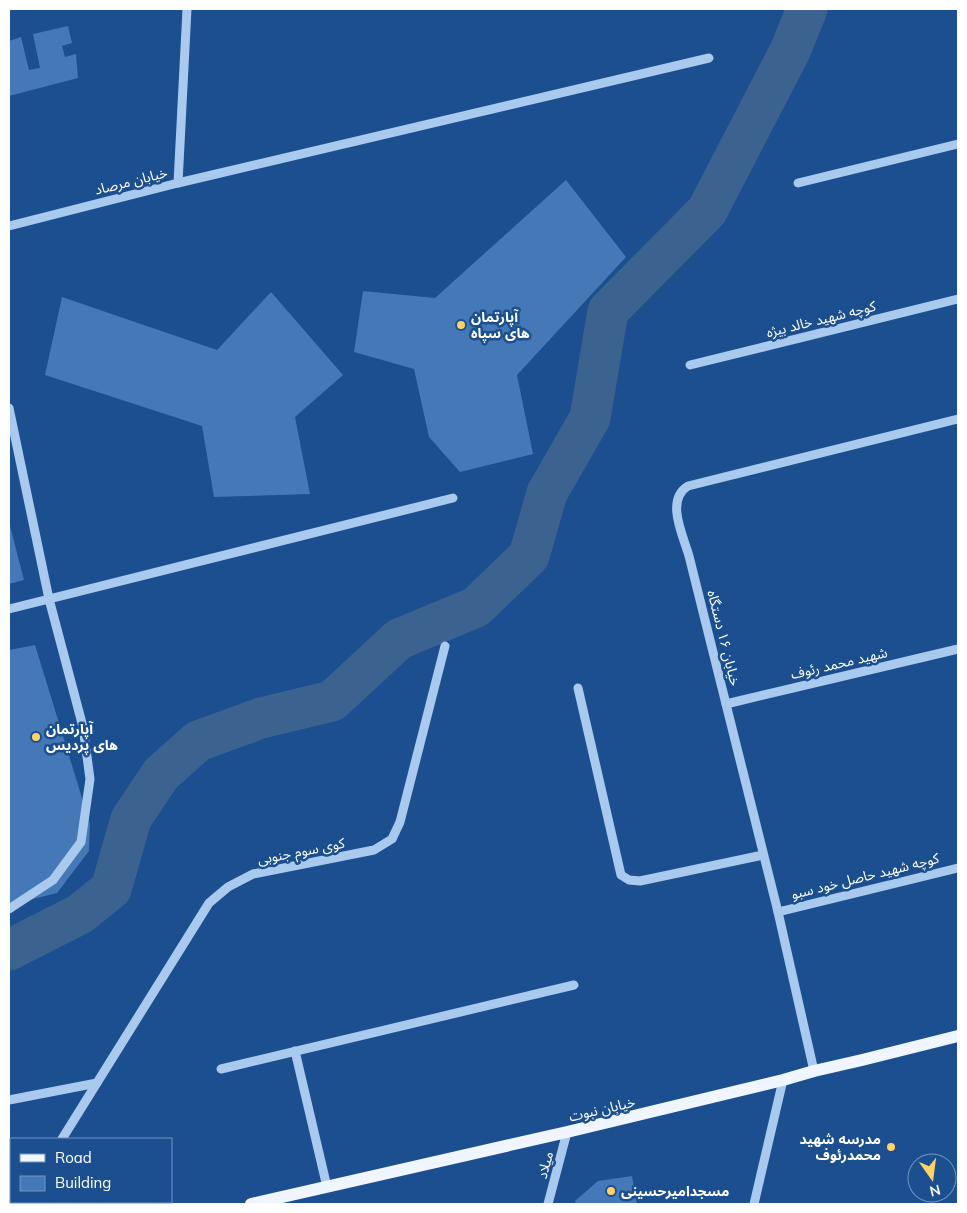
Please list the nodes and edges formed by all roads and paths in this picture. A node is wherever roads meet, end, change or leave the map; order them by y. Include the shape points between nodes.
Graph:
1 (188, 9) edge
2 (708, 58) dead end
3 (958, 144) edge
4 (178, 183) junction
5 (798, 184) dead end
6 (9, 226) edge
7 (958, 299) edge
8 (690, 365) dead end
9 (9, 408) edge
10 (958, 419) edge
11 (453, 498) dead end
12 (49, 599) junction
13 (9, 609) edge
14 (444, 646) dead end
15 (958, 648) edge
16 (578, 688) dead end
17 (726, 704) junction
18 (763, 854) junction
19 (958, 868) edge
20 (9, 909) edge
21 (778, 912) junction
22 (574, 984) dead end
23 (958, 1036) edge
24 (295, 1051) junction
25 (221, 1069) dead end
26 (814, 1071) junction
27 (783, 1080) junction
28 (97, 1083) junction
29 (9, 1100) edge
30 (567, 1132) junction
31 (63, 1138) edge
32 (327, 1187) junction
33 (250, 1204) edge
34 (548, 1204) edge
35 (754, 1204) edge

1 - 4 street, خیابان مرصاد
2 - 4 street
3 - 5 street
4 - 6 street, خیابان مرصاد
7 - 8 street, کوچه شهید خالد بیژه
9 - 12 street
10 - 17 street, خیابان ۱۶ دستگاه via 683,489 677,500 678,519
11 - 12 street
12 - 13 street
12 - 20 street via 83,726 90,778 81,842 53,880
14 - 28 street, کوی سوم جنوبی via 400,822 392,839 374,850 253,874 228,887 209,903
15 - 17 street, شهید محمد رئوف
16 - 18 street via 621,875 640,881
17 - 18 street, خیابان ۱۶ دستگاه
18 - 21 street, خیابان ۱۶ دستگاه
19 - 21 street, کوچه شهید حاصل خود سبو
21 - 26 street, خیابان ۱۶ دستگاه
22 - 24 street
23 - 26 main road, خیابان نبوت
24 - 25 street
24 - 32 street
26 - 27 main road, خیابان نبوت
27 - 30 main road, خیابان نبوت
27 - 35 street
28 - 29 street
28 - 31 street, کوی سوم جنوبی
30 - 32 main road, خیابان نبوت
30 - 34 street, میلاد
32 - 33 main road, خیابان نبوت

